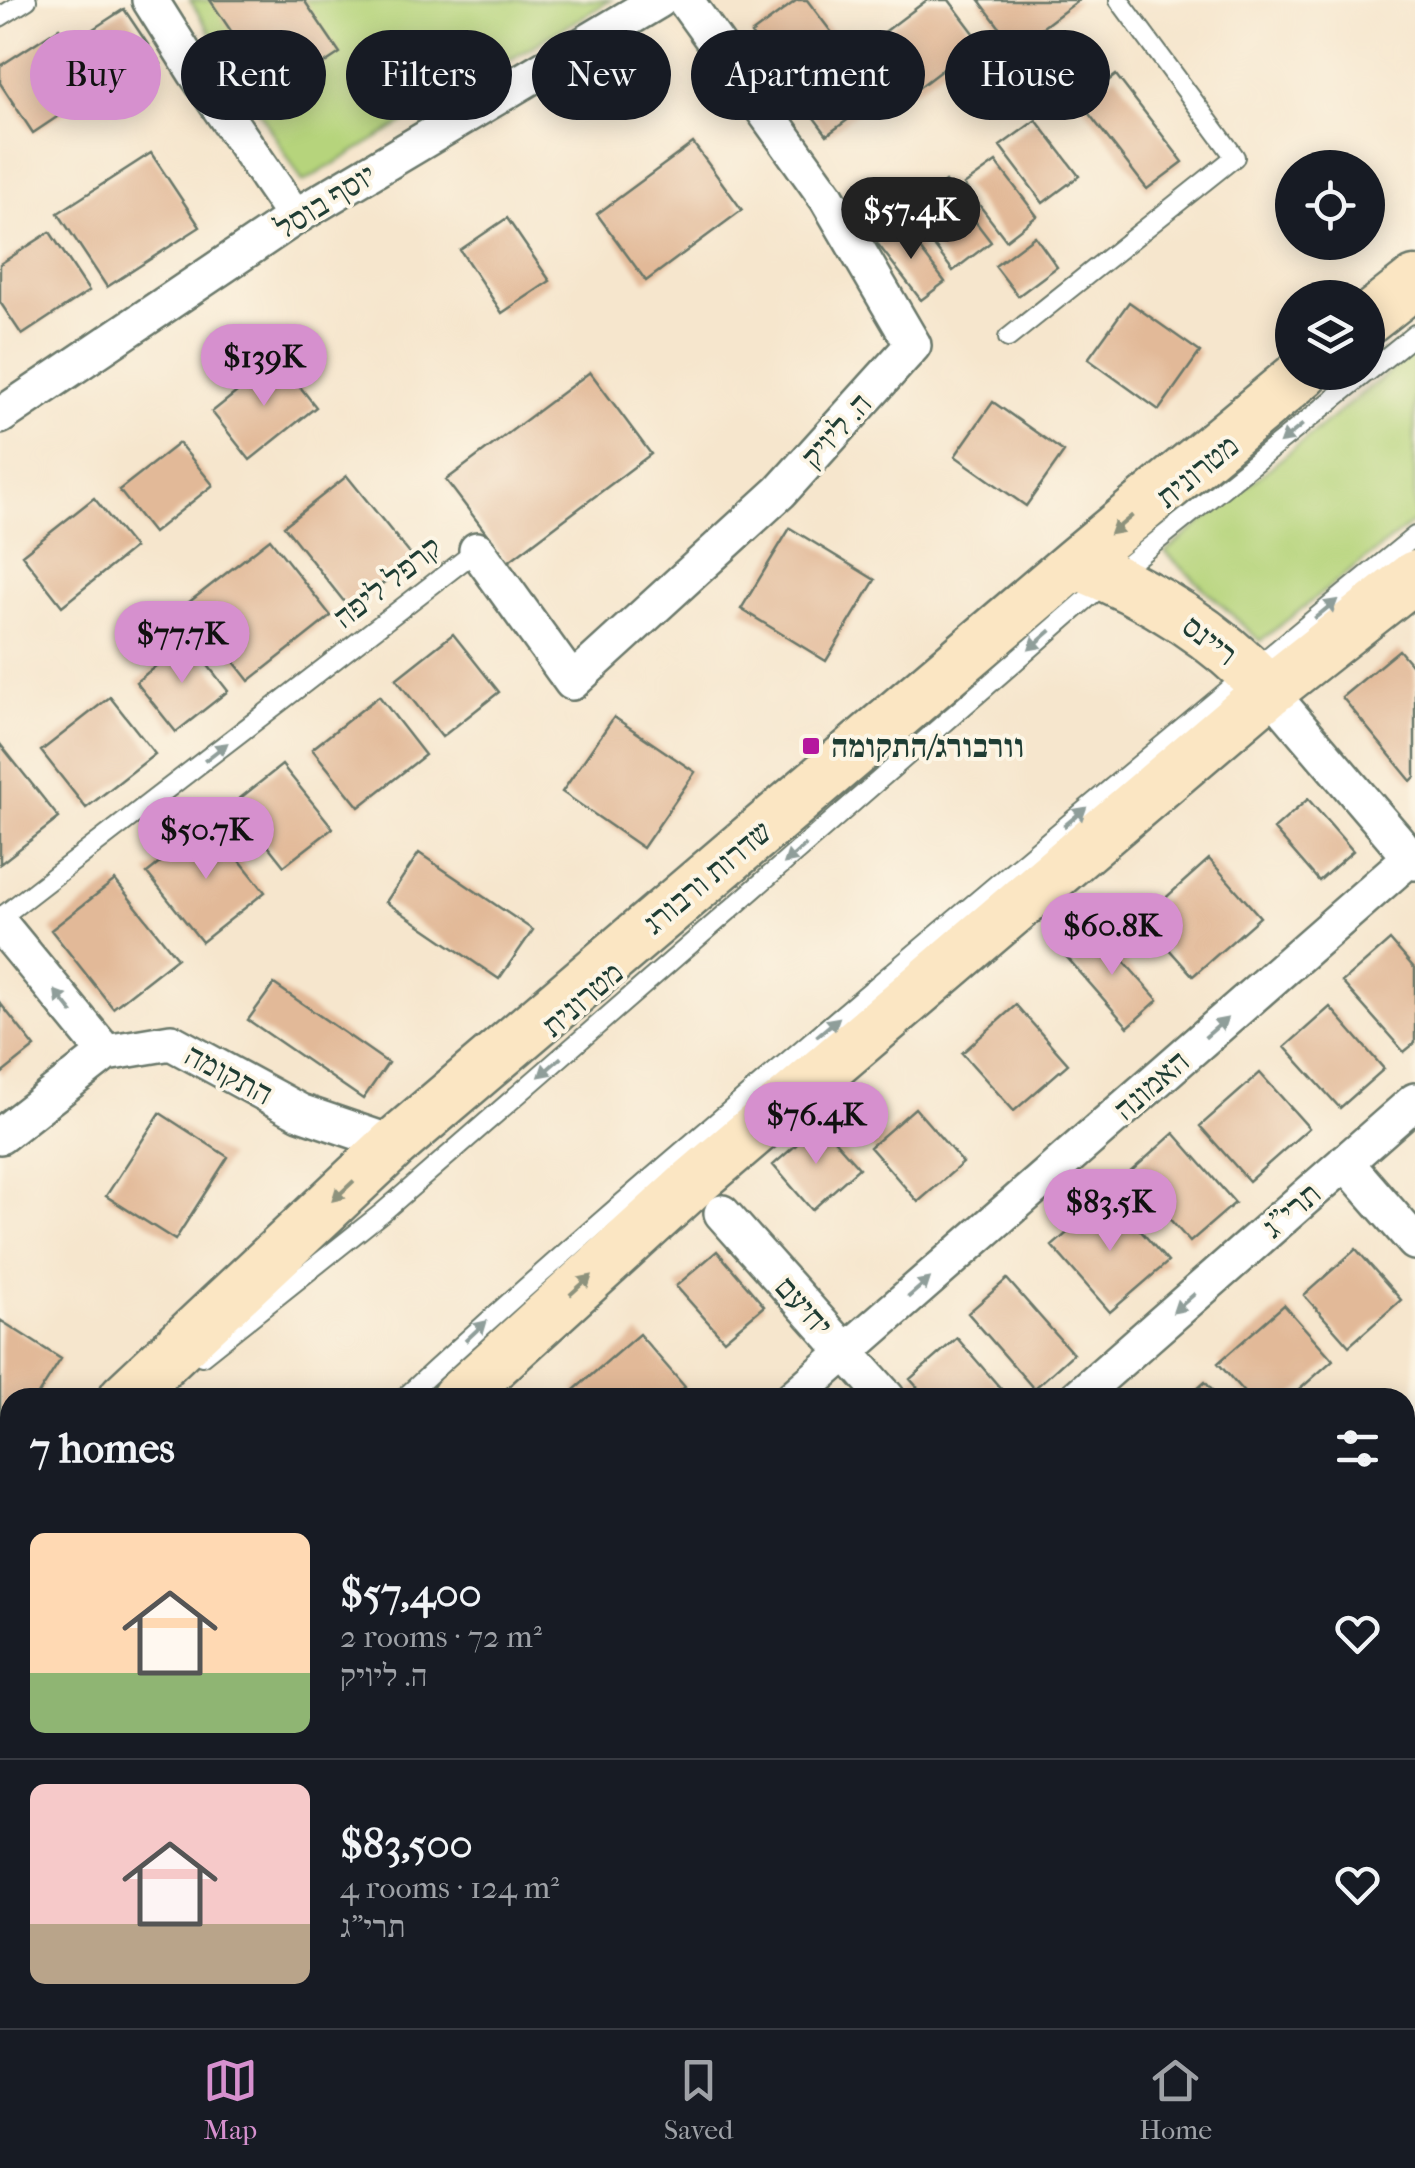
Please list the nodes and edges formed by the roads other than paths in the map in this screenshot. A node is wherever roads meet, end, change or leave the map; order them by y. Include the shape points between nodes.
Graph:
1 (27, 0) edge
2 (150, 0) edge
3 (659, 0) edge
4 (685, 0) edge
5 (1119, 0) edge
6 (0, 17) edge
7 (295, 217) junction
8 (1415, 282) edge
9 (1385, 306) edge
10 (1415, 334) edge
11 (1008, 338) dead end
12 (1385, 358) edge
13 (1285, 390) edge
14 (1342, 390) edge
15 (0, 416) edge
16 (1415, 536) edge
17 (477, 550) joint
18 (1093, 570) junction
19 (1415, 576) edge
20 (1259, 681) junction
21 (1216, 736) junction
22 (1320, 750) junction
23 (1413, 860) edge
24 (0, 921) edge
25 (106, 1053) junction
26 (1415, 1100) edge
27 (0, 1136) edge
28 (394, 1144) junction
29 (1345, 1162) junction
30 (722, 1213) dead end
31 (1415, 1242) edge
32 (846, 1352) junction
33 (193, 1364) dead end
34 (135, 1388) edge
35 (415, 1388) edge
36 (469, 1388) edge
37 (805, 1388) edge
38 (878, 1388) edge
39 (1087, 1388) edge

1 - 6 lane
2 - 7 street
3 - 7 street, יוסף בוסל
4 - 17 street, ה. ליויק via 828,198 913,345 780,492 572,682
5 - 11 lane via 1235,157
7 - 15 street, יוסף בוסל
8 - 9 main road
10 - 12 lane, מטרונית
13 -> 18 main road, שדרות ורבורג
14 -> 18 lane, מטרונית
20 -> 16 lane
24 -> 17 lane, קרפל ליפה
18 - 20 main road, ריינס via 1179,614
18 - 28 main road, שדרות ורבורג
18 -> 33 lane, מטרונית via 383,1212
19 - 20 main road
20 - 21 main road
20 - 22 street, ריינס
35 -> 20 lane via 666,1165
21 - 22 street, ריינס via 1275,729
36 -> 21 main road via 694,1182
22 - 23 street, ריינס
32 -> 23 street, האמונה
25 -> 24 street
25 - 27 street
25 - 28 street, התקומה via 170,1042 300,1112
26 - 29 street, תרי"ג
28 -> 34 main road, שדרות ורבורג
29 - 31 street
29 -> 39 street, תרי"ג
30 - 32 street, יחיעם
32 - 37 street, האמונה
32 - 38 street, יחיעם

